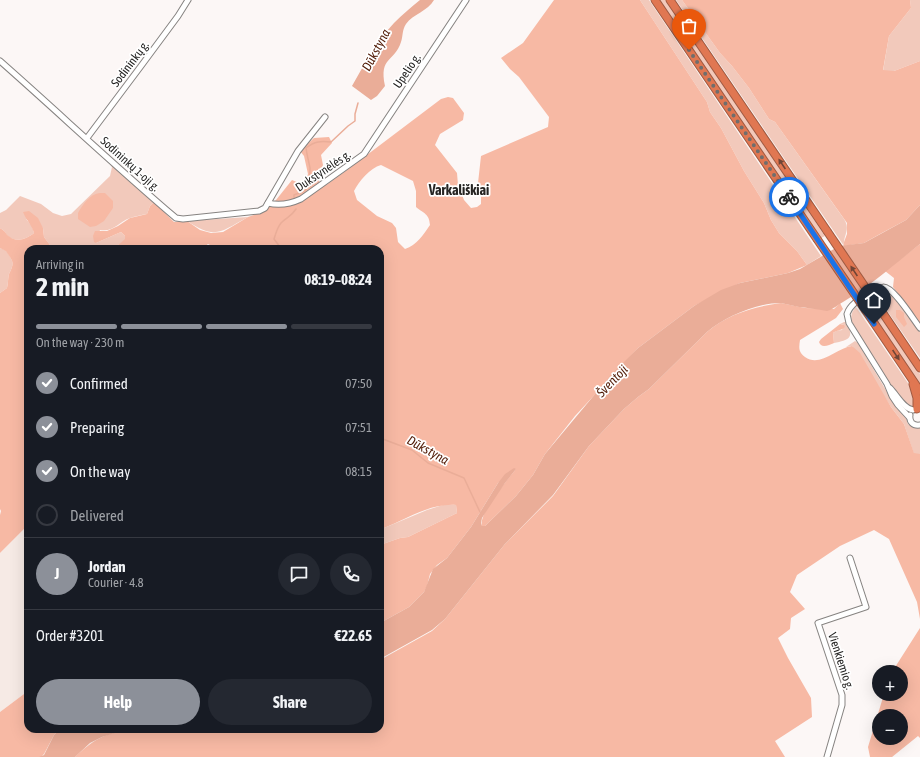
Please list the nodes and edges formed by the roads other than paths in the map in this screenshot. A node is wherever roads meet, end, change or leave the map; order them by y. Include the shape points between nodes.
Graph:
1 (188, 0) edge
2 (466, 0) edge
3 (655, 0) edge
4 (670, 0) edge
5 (0, 61) edge
6 (325, 117) dead end
7 (87, 138) junction
8 (364, 154) joint
9 (268, 203) junction
10 (920, 328) edge
11 (913, 357) junction
12 (920, 364) edge
13 (920, 368) edge
14 (909, 375) junction
15 (887, 384) junction
16 (920, 390) edge
17 (917, 410) edge
18 (909, 416) junction
19 (920, 425) edge
20 (850, 558) dead end
21 (827, 757) edge

1 - 7 street, Sodininkų g.
2 - 8 street, Upelio g.
3 -> 14 highway, bridge
11 -> 4 highway, bridge
5 - 7 street, Sodininkų 1-oji g.
6 - 9 street via 298,151
7 - 9 street, Sodininkų 1-oji g. via 176,218 259,211
8 - 9 street, Dukstynėlės g. via 301,199 289,204
10 - 15 street via 893,291 887,287 876,289 849,309 849,323
11 - 12 highway
11 - 13 highway
14 - 16 highway
14 - 17 highway via 918,398
15 - 17 street via 905,406
15 - 18 street via 895,401
17 - 18 street
18 - 19 street via 912,424
20 - 21 street, Vienkiemio g. via 866,607 818,623 842,695 842,705

